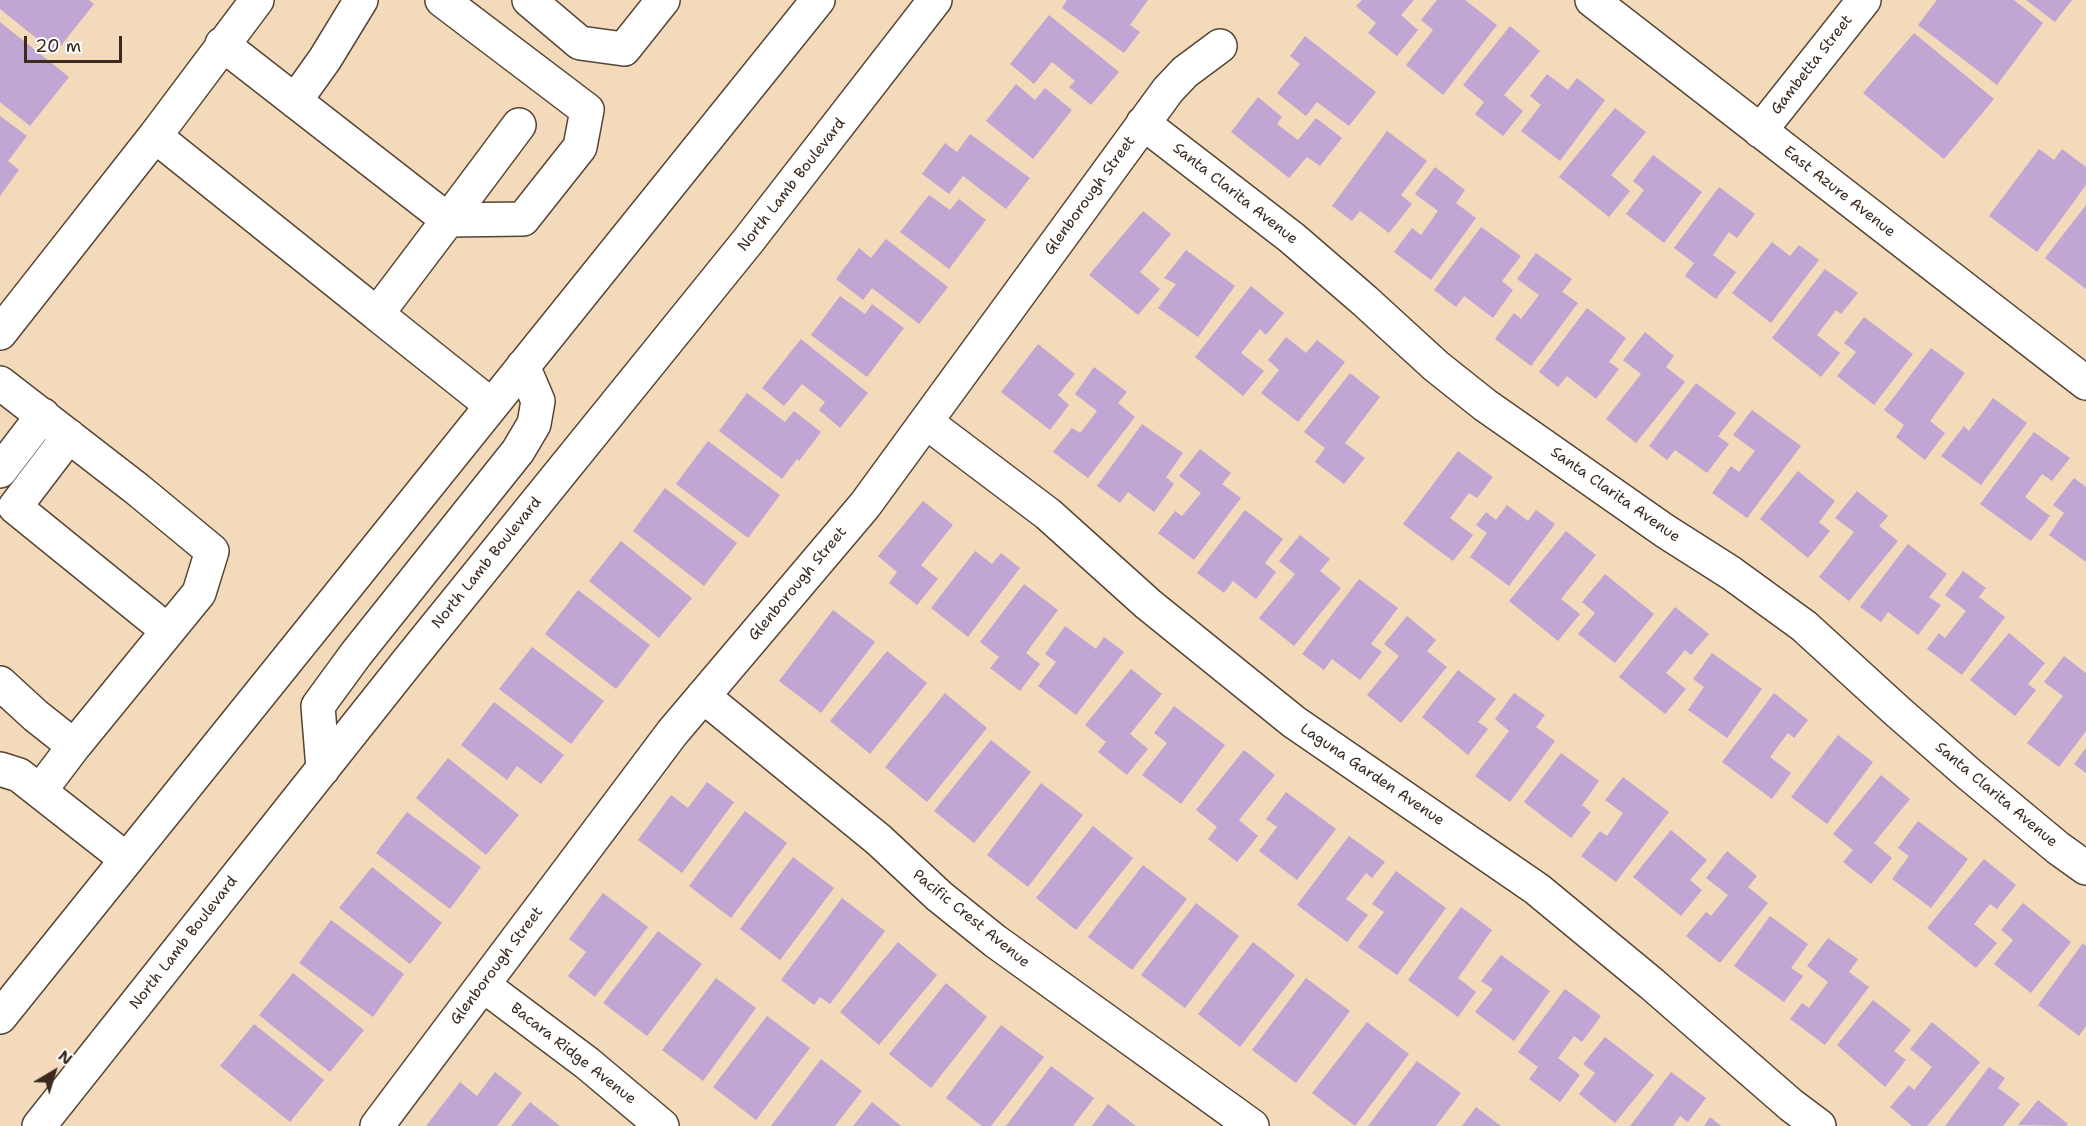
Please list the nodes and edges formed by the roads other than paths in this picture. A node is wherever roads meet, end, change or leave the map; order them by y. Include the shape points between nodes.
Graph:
1 (257, 0) edge
2 (361, 0) edge
3 (442, 0) edge
4 (529, 0) edge
5 (663, 0) edge
6 (818, 0) edge
7 (935, 0) edge
8 (1592, 0) edge
9 (1864, 0) edge
10 (222, 44) junction
11 (1220, 46) dead end
12 (295, 101) junction
13 (1143, 123) junction
14 (519, 125) dead end
15 (1760, 130) junction
16 (155, 136) junction
17 (448, 220) junction
18 (377, 314) junction
19 (0, 333) edge
20 (523, 366) junction
21 (0, 383) edge
22 (2086, 383) edge
23 (491, 405) junction
24 (43, 415) junction
25 (926, 422) junction
26 (69, 436) junction
27 (0, 471) edge
28 (168, 631) junction
29 (0, 683) edge
30 (703, 696) junction
31 (74, 746) junction
32 (0, 769) edge
33 (323, 769) junction
34 (40, 791) junction
35 (126, 859) junction
36 (2086, 868) edge
37 (483, 985) junction
38 (0, 1017) edge
39 (39, 1126) edge
40 (377, 1126) edge
41 (662, 1126) edge
42 (1252, 1126) edge
43 (1819, 1126) edge

1 - 10 street
2 - 12 street
3 - 17 street via 587,110 580,147 523,219
4 - 5 street via 580,43 624,49
6 - 20 street
7 - 33 street, North Lamb Boulevard via 748,242
8 - 15 street, East Azure Avenue
9 - 15 street, Gambetta Street
10 - 12 street
10 - 16 street
11 - 13 street, Glenborough Street via 1185,72
12 - 17 street
13 - 25 street, Glenborough Street
13 - 36 street, Santa Clarita Avenue via 1292,238 1485,405 1804,626 1969,774
14 - 17 street
15 - 22 street, East Azure Avenue
16 - 18 street
16 - 19 street
17 - 18 street
18 - 23 street
20 - 23 street
20 - 33 street via 538,401 534,424 518,451 318,706
21 - 24 street
23 - 35 street
24 - 26 street
24 - 27 street
25 - 30 street, Glenborough Street via 865,505
25 - 43 street, Laguna Garden Avenue via 1048,514 1148,604 1294,722 1537,889
26 - 28 street via 212,550 199,593
26 - 28 street via 15,507
28 - 31 street
29 - 31 street
30 - 37 street, Glenborough Street
30 - 42 street, Pacific Crest Avenue via 879,840 994,941
31 - 34 street
32 - 34 street via 19,775
33 - 39 street, North Lamb Boulevard
34 - 35 street
35 - 38 street
37 - 40 street, Glenborough Street
37 - 41 street, Bacara Ridge Avenue via 587,1063

